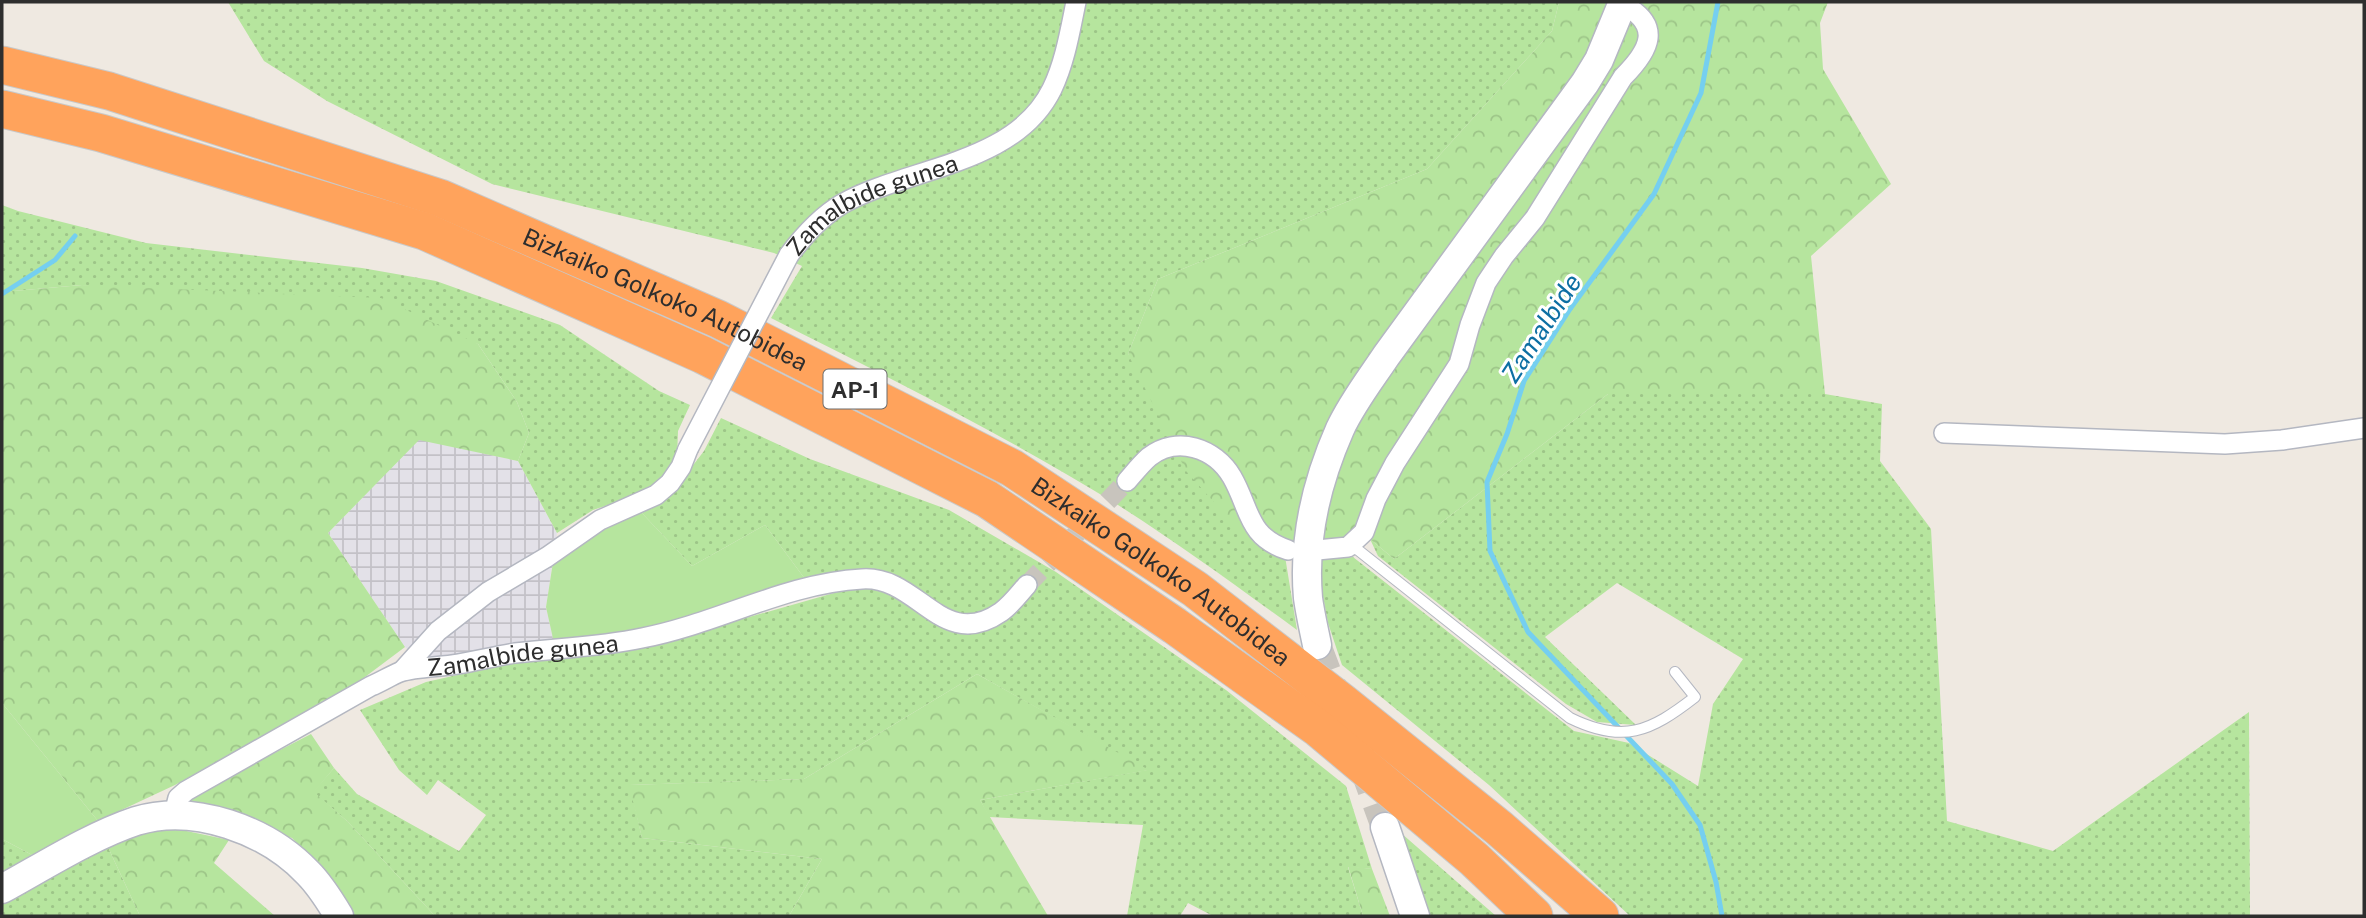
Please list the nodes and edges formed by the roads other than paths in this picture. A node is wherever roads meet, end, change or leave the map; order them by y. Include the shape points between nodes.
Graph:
1 (1076, 2) edge
2 (1622, 3) edge
3 (2, 65) edge
4 (2, 109) edge
5 (2364, 428) edge
6 (1944, 433) dead end
7 (1127, 481) tunnel mouth
8 (1348, 547) junction
9 (1288, 550) dead end
10 (1317, 550) dead end
11 (1027, 585) tunnel mouth
12 (1317, 645) tunnel mouth
13 (402, 671) junction
14 (1675, 672) dead end
15 (174, 814) junction
16 (1385, 827) tunnel mouth
17 (2, 888) edge
18 (339, 916) edge
19 (1415, 916) edge
20 (1535, 916) edge
21 (1600, 916) edge

1 - 13 street, Zamalbide gunea, bridge via 1051,91 1020,127 964,159 845,202 809,228 789,255 670,483 656,495 600,520 488,592 438,631
2 - 8 street via 1645,23 1649,40 1642,59 1623,77 1535,218 1486,283 1459,364 1395,463 1364,532
2 - 12 main road via 1585,83 1386,356 1341,428 1319,490 1307,557 1308,599
3 - 21 highway, Bizkaiko Golkoko Autobidea / AP-1 via 109,91 440,198 718,319 1012,468 1206,597 1489,820
4 - 20 highway, Bizkaiko Golkoko Autobidea / AP-1 via 101,133 424,231 703,355 987,499 1319,729
5 - 6 street via 2225,444
7 - 9 street via 1150,456 1164,449 1182,446 1209,453 1231,475 1257,531 1273,545
8 - 10 street
8 - 14 lane via 1358,550 1570,718 1593,729 1623,733 1673,714 1695,697
11 - 13 street, Zamalbide gunea via 1004,610 976,623 947,621 901,588 864,578 777,597 644,638
13 - 15 street, Zamalbide gunea via 186,791 178,798
15 - 17 main road via 135,822
15 - 18 main road via 260,836 308,873
16 - 19 main road

